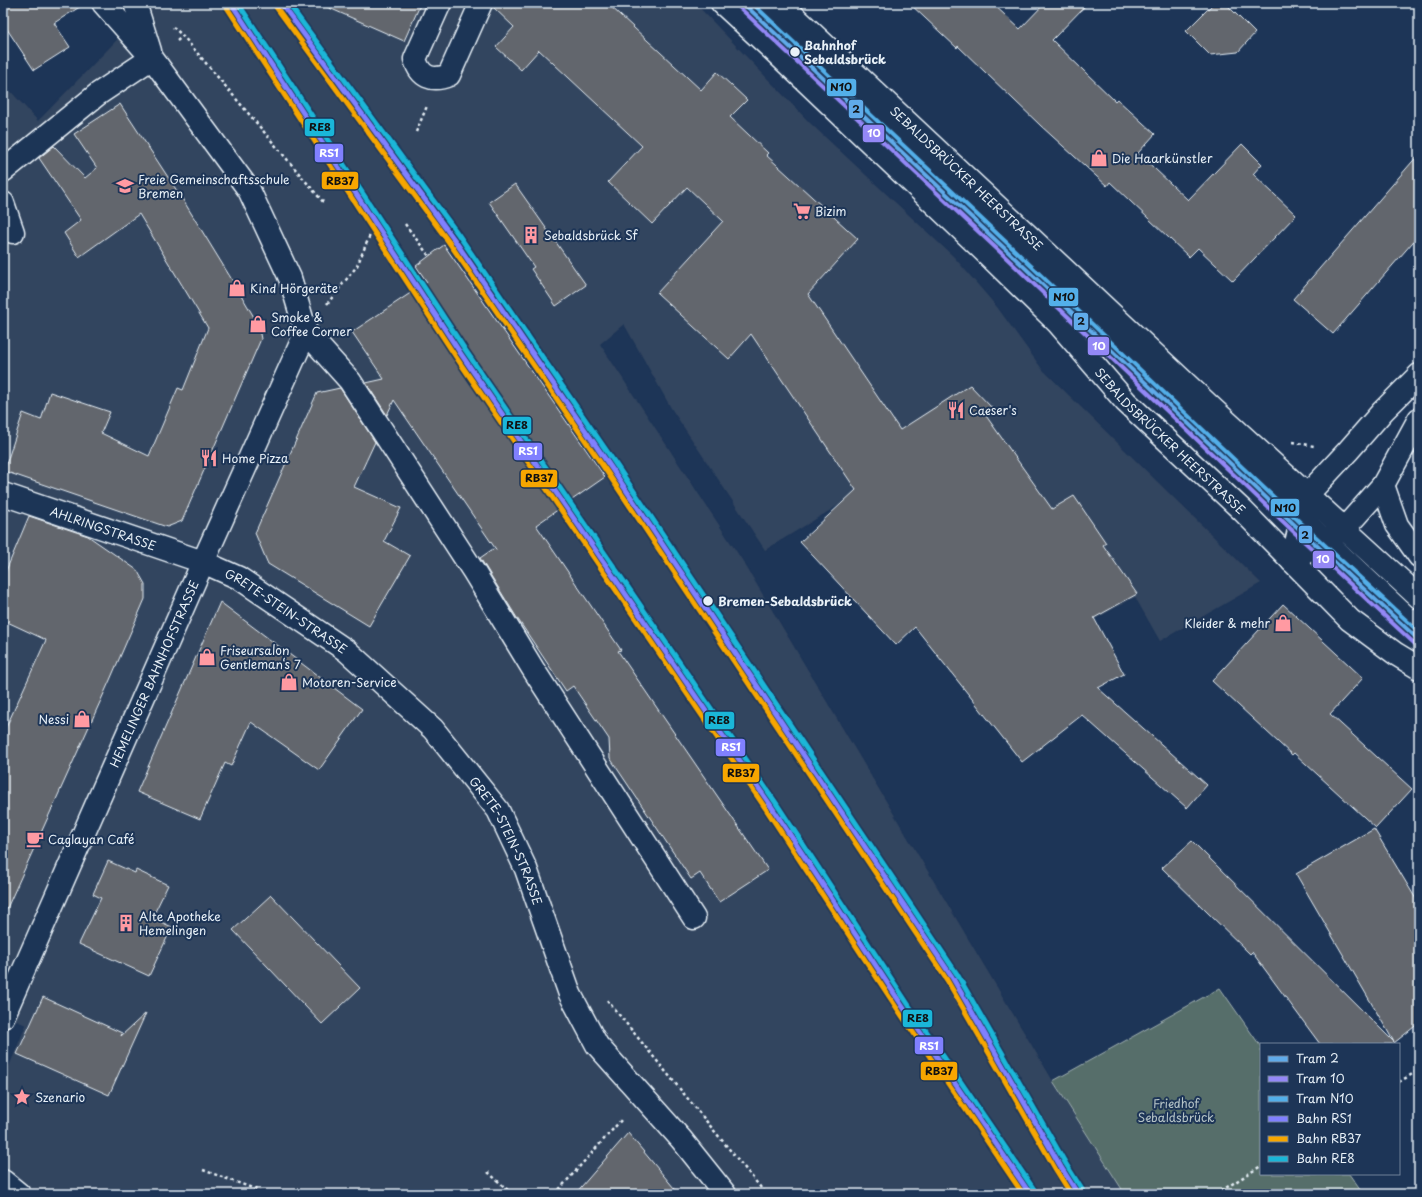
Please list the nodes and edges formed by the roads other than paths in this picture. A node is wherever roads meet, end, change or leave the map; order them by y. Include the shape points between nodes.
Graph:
1 (102, 3) edge
2 (135, 3) edge
3 (440, 3) edge
4 (481, 3) edge
5 (722, 3) edge
6 (753, 3) edge
7 (780, 3) edge
8 (152, 58) junction
9 (3, 171) edge
10 (3, 203) edge
11 (13, 232) dead end
12 (306, 332) junction
13 (1419, 375) edge
14 (1419, 419) edge
15 (1383, 485) junction
16 (3, 494) edge
17 (1307, 495) junction
18 (1301, 519) junction
19 (1344, 529) junction
20 (1325, 541) junction
21 (1419, 556) edge
22 (1292, 561) junction
23 (203, 562) junction
24 (1419, 597) edge
25 (1419, 629) edge
26 (1419, 668) edge
27 (694, 918) dead end
28 (3, 1017) edge
29 (3, 1181) edge
30 (19, 1194) edge
31 (725, 1194) edge

1 - 8 main road
2 - 8 main road
3 - 4 main road via 415,59 421,72 435,79 449,75
5 - 22 main road, SEBALDSBRÜCKER HEERSTRASSE via 1058,323 1126,402 1243,510
6 - 18 main road
7 - 17 main road, SEBALDSBRÜCKER HEERSTRASSE
8 - 9 main road via 98,94
8 - 12 main road via 249,190 290,278
10 - 11 main road
12 - 23 main road, HEMELINGER BAHNHOFSTRASSE
12 - 27 main road via 350,381
13 - 17 main road
14 - 15 main road
15 - 19 main road
15 - 21 main road via 1397,525
16 - 23 main road, AHLRINGSTRASSE
17 - 18 main road
17 - 19 main road, SEBALDSBRÜCKER HEERSTRASSE
18 - 20 main road
18 - 22 main road
19 - 20 main road
19 - 24 main road, SEBALDSBRÜCKER HEERSTRASSE
20 - 22 main road
20 - 25 main road
22 - 26 main road, SEBALDSBRÜCKER HEERSTRASSE via 1350,620
23 - 28 main road, HEMELINGER BAHNHOFSTRASSE
23 - 31 main road, GRETE-STEIN-STRASSE via 239,578 347,651 433,729 498,810 526,868 570,994 597,1046 681,1139
29 - 30 main road

